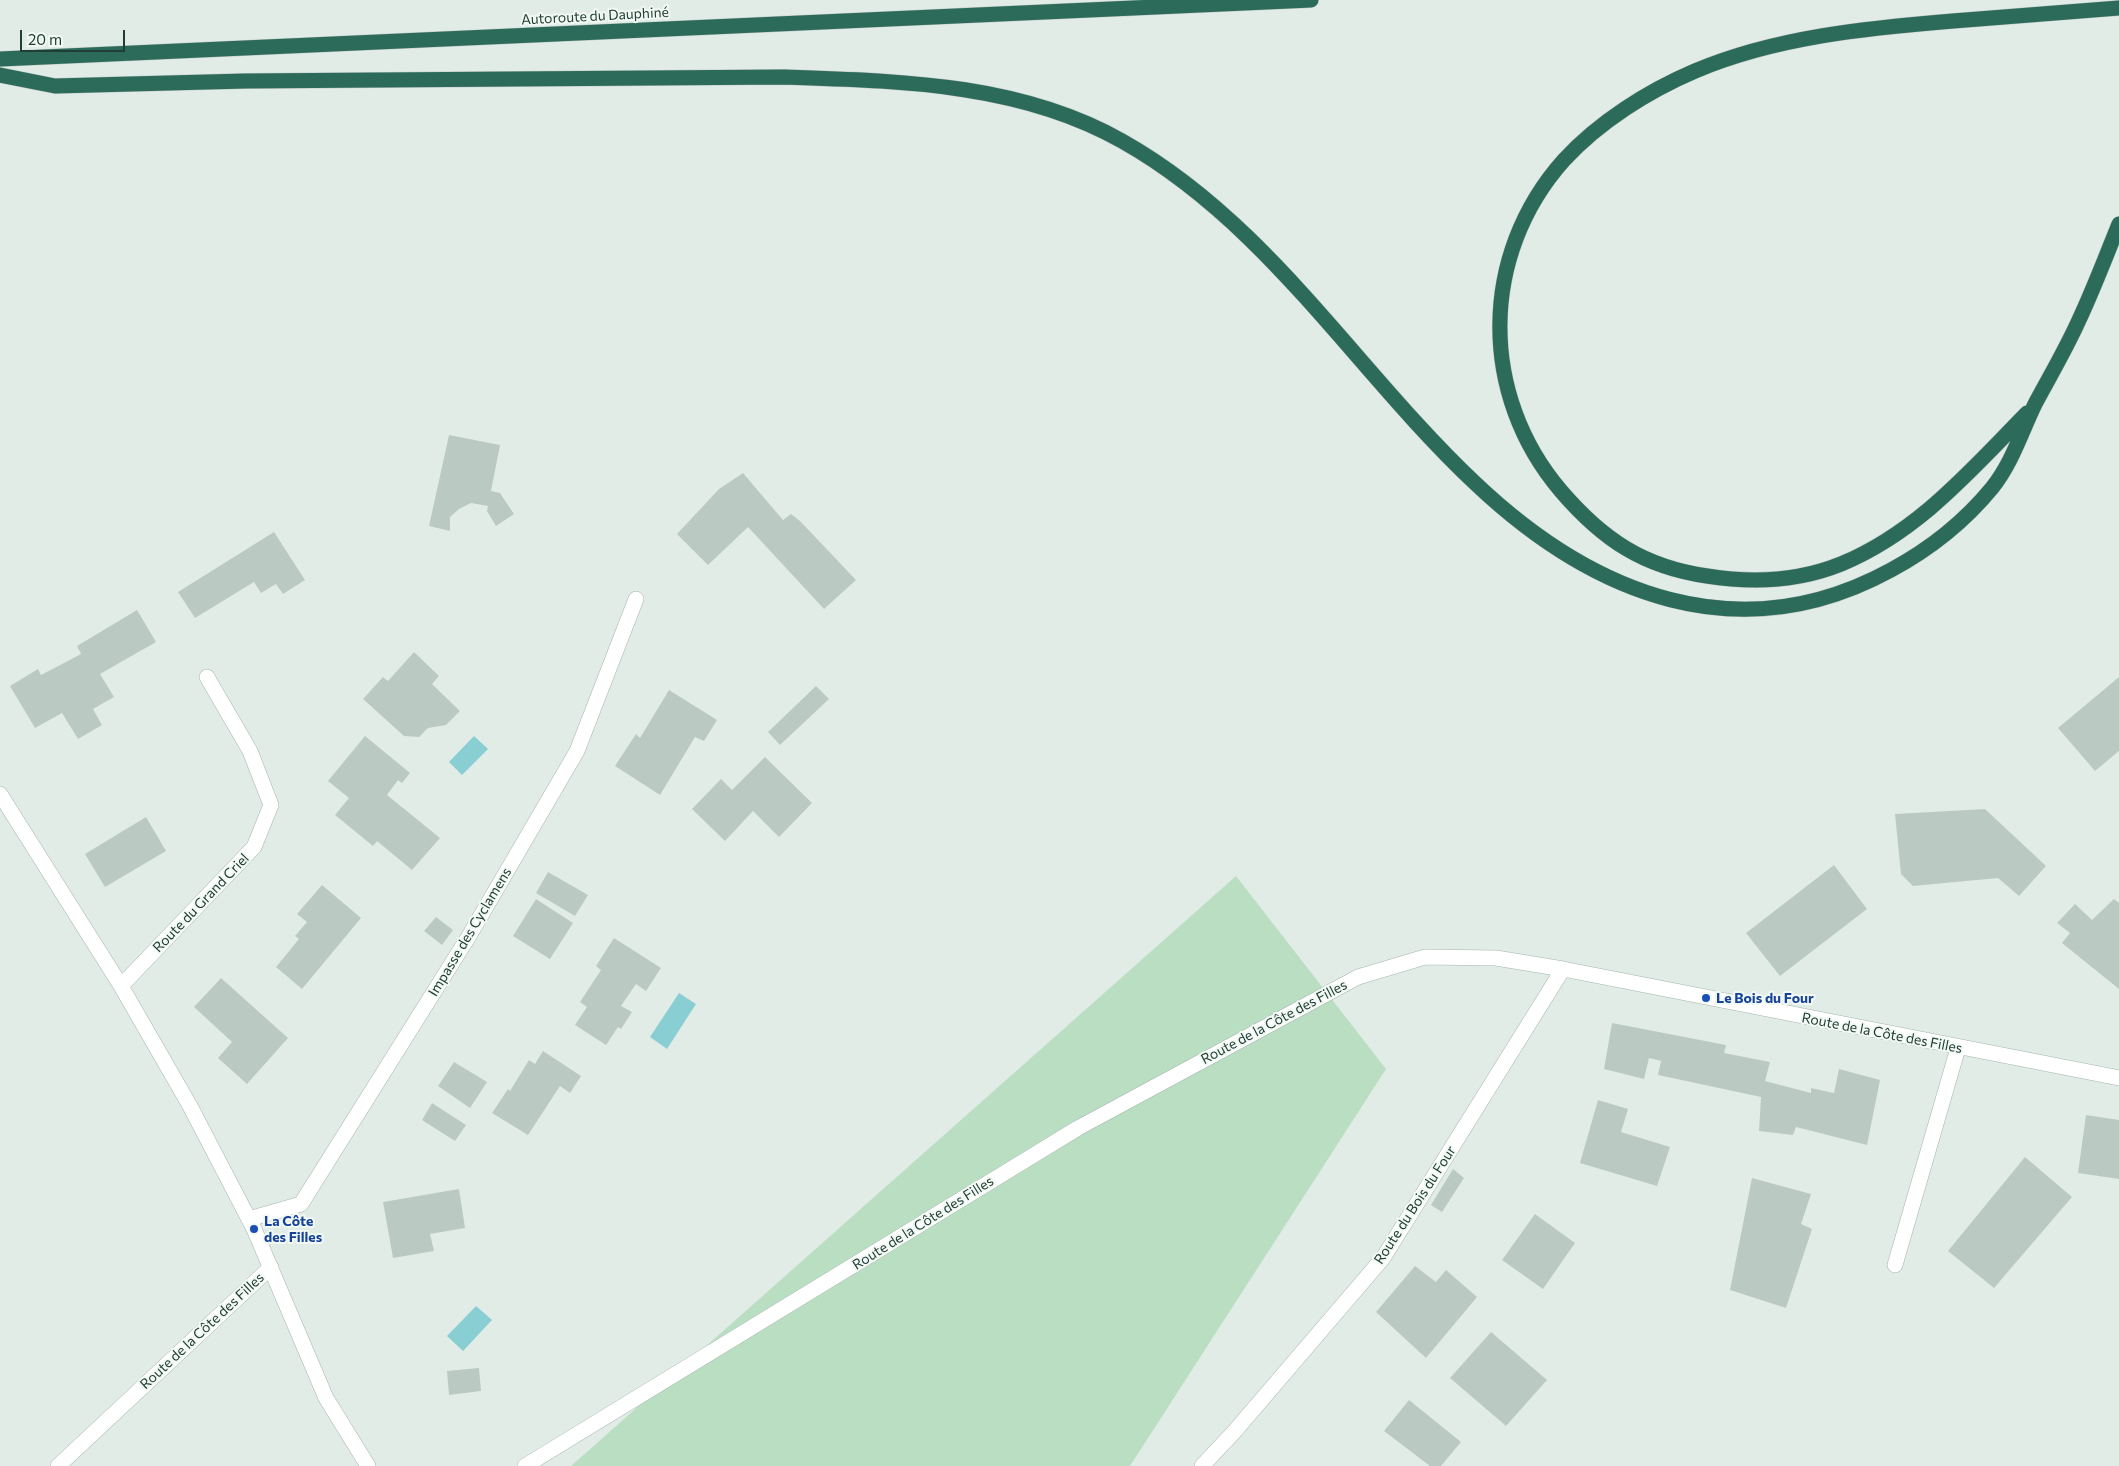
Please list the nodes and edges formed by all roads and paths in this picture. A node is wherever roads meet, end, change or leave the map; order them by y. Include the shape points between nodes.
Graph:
1 (1311, 0) edge
2 (2119, 8) edge
3 (0, 59) edge
4 (0, 75) edge
5 (2119, 224) edge
6 (2035, 405) junction
7 (636, 599) dead end
8 (207, 677) dead end
9 (0, 794) edge
10 (1563, 969) junction
11 (121, 986) junction
12 (1958, 1048) junction
13 (2119, 1078) edge
14 (249, 1219) junction
15 (1895, 1265) dead end
16 (271, 1267) junction
17 (58, 1466) edge
18 (368, 1466) edge
19 (525, 1466) edge
20 (1202, 1466) edge

1 - 3 highway, Autoroute du Dauphiné
2 - 6 highway via 1843,33 1774,47 1696,71 1623,111 1594,132 1565,160 1532,204 1509,258 1502,288 1499,346 1503,372 1521,431 1536,458 1575,508 1623,549 1687,574 1750,581 1775,579 1838,565 1875,548 1904,530 1955,489
4 - 6 highway via 55,86 245,81 785,77 952,86 1038,106 1120,139 1160,164 1234,223 1290,278 1438,447 1477,486 1530,530 1625,586 1702,607 1773,609 1801,605 1861,585 1903,563 1953,529 1990,490 2005,470
5 - 6 highway via 2081,316
7 - 14 street, Impasse des Cyclamens via 577,751 469,936 301,1204
8 - 11 street, Route du Grand Criel via 250,751 271,805 254,847
9 - 11 street
10 - 12 street, Route de la Côte des Filles
10 - 19 street, Route de la Côte des Filles via 1496,958 1425,957 1358,977 1078,1128
10 - 20 street, Route du Bois du Four via 1383,1258
11 - 14 street via 190,1106
12 - 13 street, Route de la Côte des Filles
12 - 15 street
14 - 16 street
16 - 17 street, Route de la Côte des Filles
16 - 18 street, Route de la Côte des Filles via 326,1398

